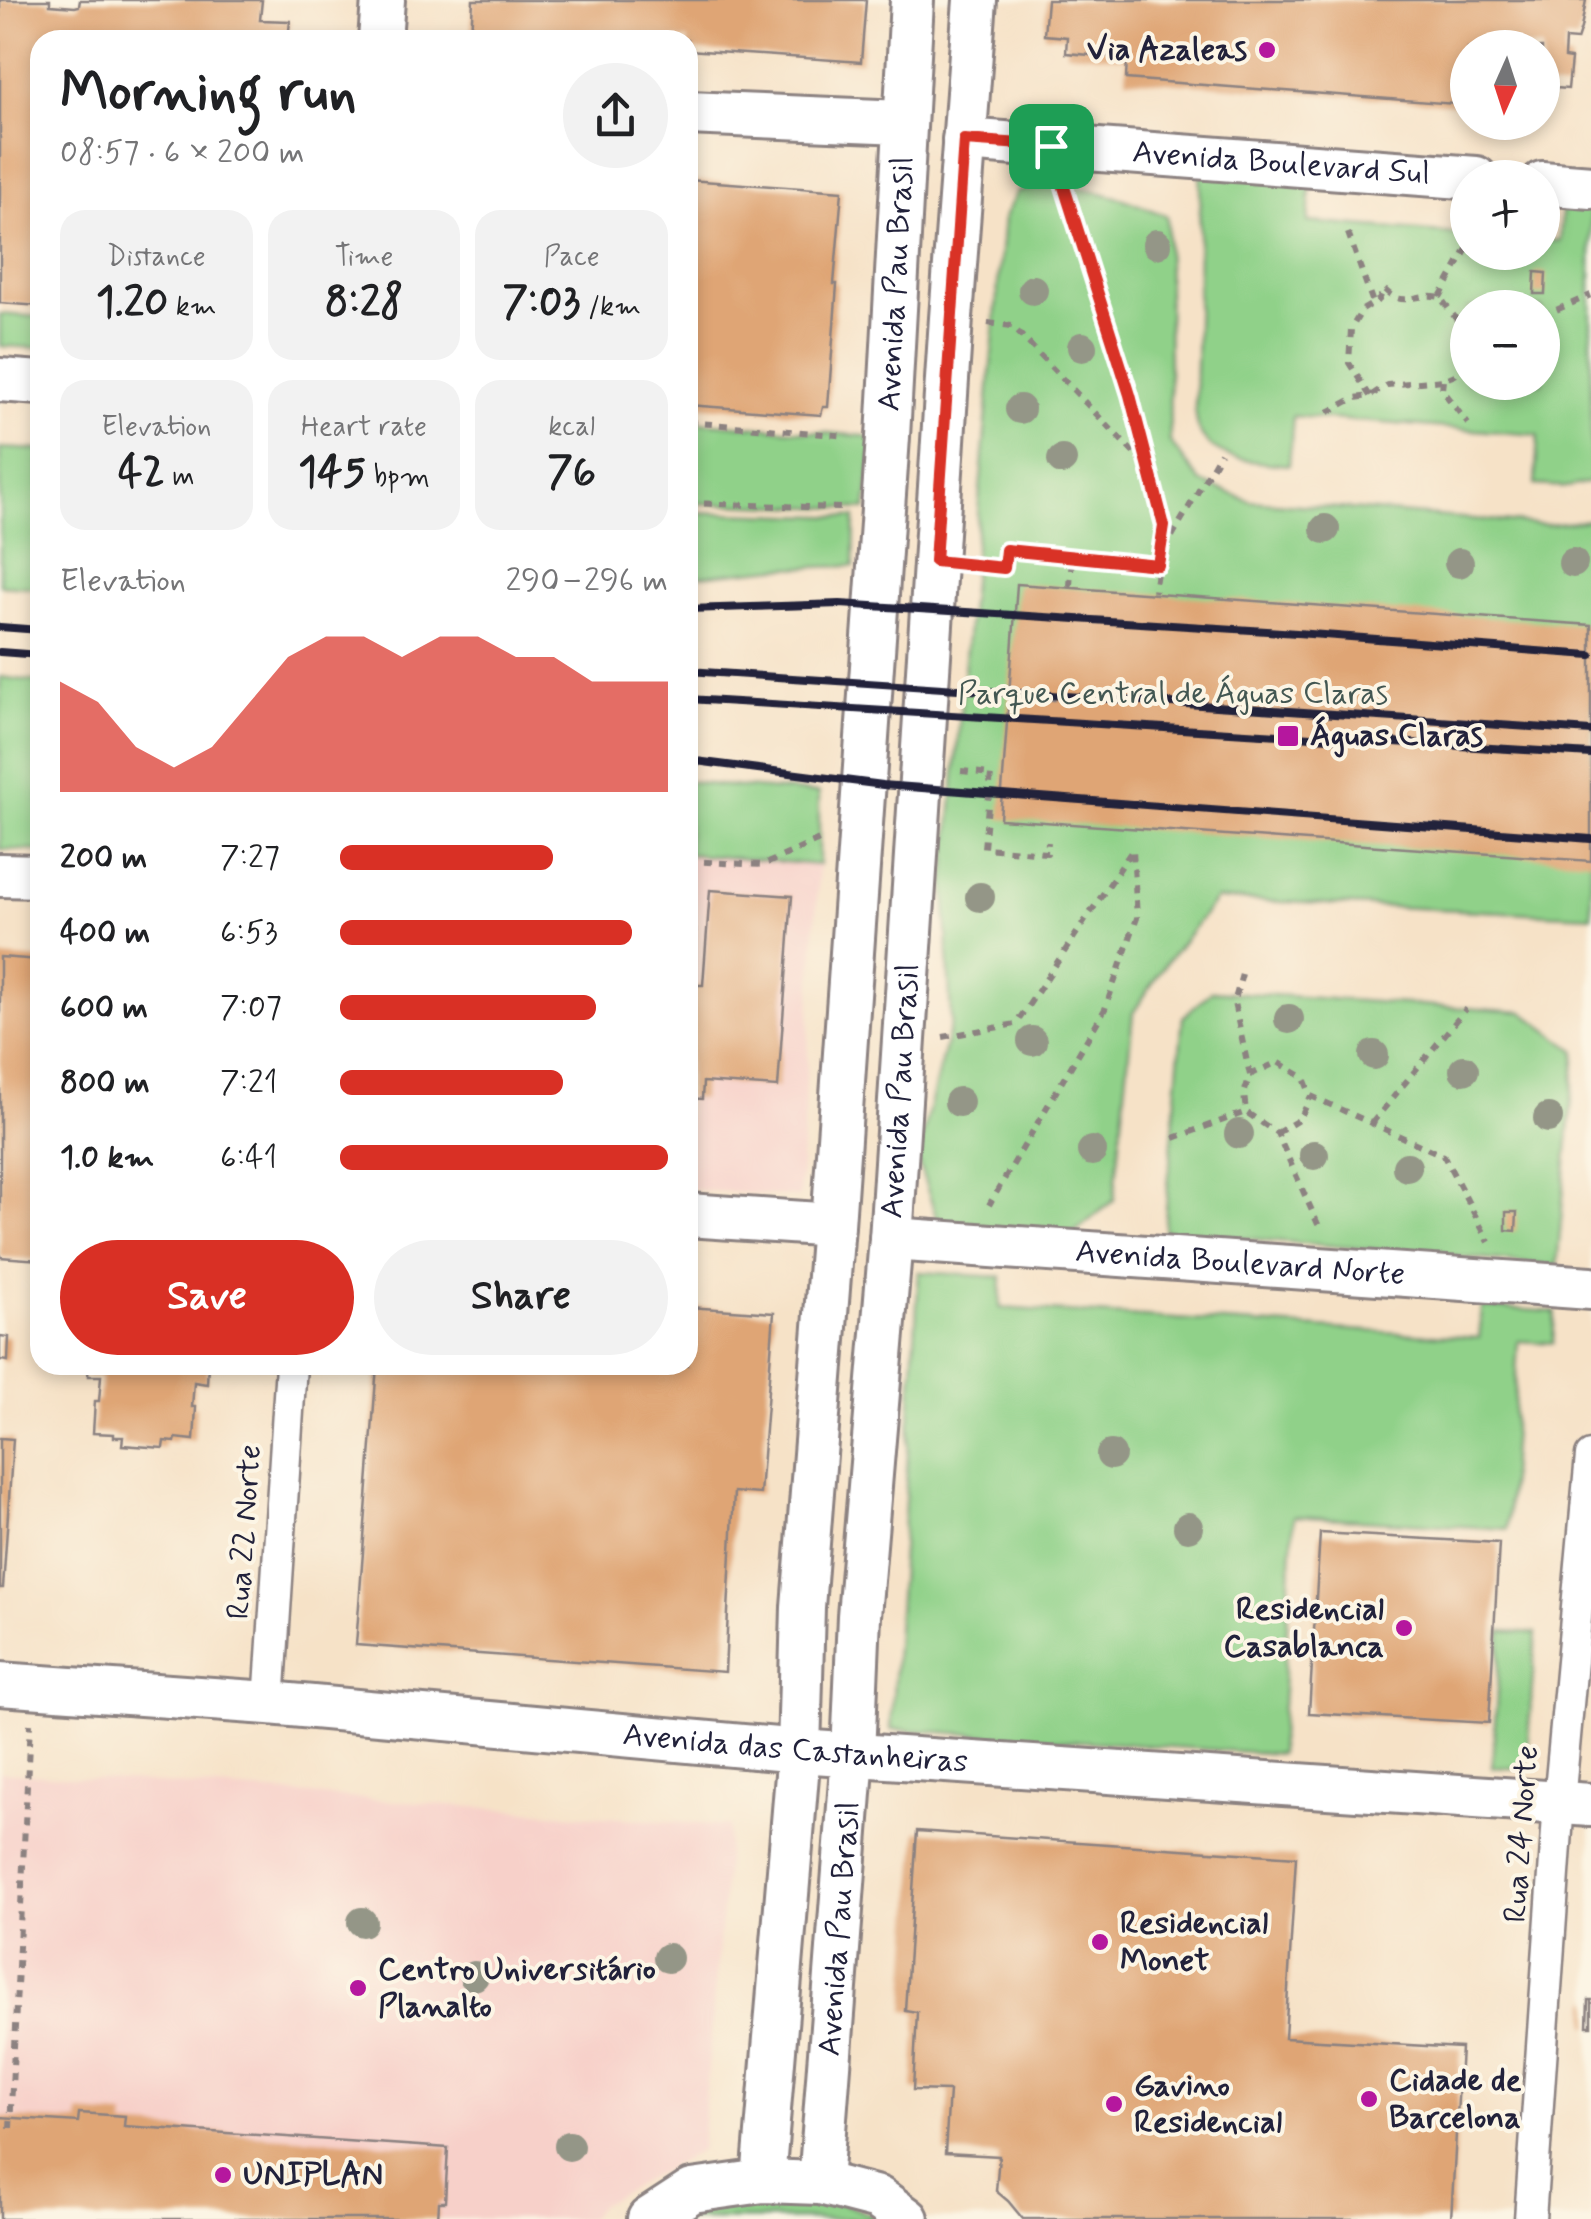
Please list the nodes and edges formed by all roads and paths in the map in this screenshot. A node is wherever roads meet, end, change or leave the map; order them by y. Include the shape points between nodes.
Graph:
1 (383, 0) edge
2 (912, 0) edge
3 (975, 0) edge
4 (381, 30) edge
5 (698, 113) edge
6 (903, 122) junction
7 (964, 140) junction
8 (1051, 146) junction
9 (1450, 176) edge
10 (1560, 184) edge
11 (1591, 187) edge
12 (1348, 233) dead end
13 (1455, 270) edge
14 (1591, 296) edge
15 (1440, 297) junction
16 (1373, 303) junction
17 (1560, 309) edge
18 (1450, 311) edge
19 (951, 318) junction
20 (1450, 378) edge
21 (0, 380) edge
22 (1444, 380) junction
23 (30, 382) edge
24 (1370, 396) junction
25 (1328, 412) dead end
26 (698, 423) edge
27 (1468, 424) dead end
28 (888, 437) junction
29 (1221, 452) dead end
30 (1150, 470) junction
31 (698, 502) edge
32 (883, 510) junction
33 (1072, 556) junction
34 (935, 561) junction
35 (1159, 561) junction
36 (1070, 586) dead end
37 (1154, 592) dead end
38 (927, 688) junction
39 (1060, 698) dead end
40 (922, 767) junction
41 (831, 835) dead end
42 (1048, 842) dead end
43 (698, 861) edge
44 (0, 874) edge
45 (30, 876) edge
46 (1242, 974) dead end
47 (1466, 1009) dead end
48 (904, 1044) junction
49 (1250, 1076) junction
50 (1311, 1096) junction
51 (1246, 1112) junction
52 (1372, 1123) junction
53 (1277, 1133) junction
54 (1174, 1138) dead end
55 (698, 1216) edge
56 (833, 1225) junction
57 (891, 1239) junction
58 (965, 1245) junction
59 (1328, 1246) dead end
60 (1509, 1282) junction
61 (1591, 1288) edge
62 (290, 1375) edge
63 (1591, 1456) edge
64 (16, 1685) edge
65 (269, 1703) junction
66 (799, 1751) junction
67 (853, 1754) junction
68 (1575, 1804) edge
69 (10, 2128) dead end
70 (762, 2181) junction
71 (820, 2184) junction
72 (648, 2219) edge
73 (907, 2219) edge
74 (1530, 2219) edge

1 - 4 street
2 - 6 street, Avenida Pau Brasil
3 - 7 street, Avenida Pau Brasil
5 - 6 street
6 - 28 street, Avenida Pau Brasil
7 - 8 street, Avenida Boulevard Sul
7 - 19 street, Avenida Pau Brasil
8 - 9 street, Avenida Boulevard Sul
8 - 30 path
10 - 11 street
12 - 16 path
13 - 15 path
14 - 17 path
15 - 16 path via 1394,299 1384,289
15 - 18 path
16 - 24 path via 1351,329 1350,363
19 - 30 path via 1012,326
19 - 34 street, Avenida Pau Brasil
20 - 22 path
21 - 23 street
22 - 24 path via 1387,385
22 - 27 path via 1442,390
24 - 25 path
26 - 28 path
28 - 32 street, Avenida Pau Brasil
29 - 35 path
30 - 35 path via 1164,526
31 - 32 path
32 - 56 street, Avenida Pau Brasil
33 - 34 path via 1006,550 1004,568
33 - 35 path
33 - 36 path
34 - 38 street, Avenida Pau Brasil
35 - 37 path
38 - 39 path
38 - 40 street, Avenida Pau Brasil
40 - 42 path via 991,774 984,848 1046,853
40 - 48 street, Avenida Pau Brasil
41 - 43 path via 763,865
44 - 45 street
46 - 49 path via 1234,1003
47 - 52 path
48 - 57 street, Avenida Pau Brasil
48 - 58 path via 1016,1024 1133,849 1137,918 1105,1009
49 - 50 path via 1278,1062 1304,1078
49 - 51 path
50 - 52 path
50 - 53 path via 1300,1120
51 - 53 path
51 - 54 path
52 - 60 path via 1444,1156
53 - 59 path
55 - 56 street
56 - 66 street, Avenida Pau Brasil via 803,1607
57 - 58 street, Avenida Boulevard Norte
57 - 67 street, Avenida Pau Brasil
58 - 60 street, Avenida Boulevard Norte
60 - 61 street, Avenida Boulevard Norte
62 - 65 street, Rua 22 Norte
63 - 68 street, Rua 24 Norte
64 - 65 street, Avenida das Castanheiras
64 - 69 path
65 - 66 street, Avenida das Castanheiras
66 - 67 street, Avenida das Castanheiras
66 - 70 street, Avenida Pau Brasil
67 - 68 street, Avenida das Castanheiras
67 - 71 street, Avenida Pau Brasil
68 - 74 street, Rua 24 Norte
70 - 71 street
70 - 72 street via 692,2191
71 - 73 street via 878,2198

